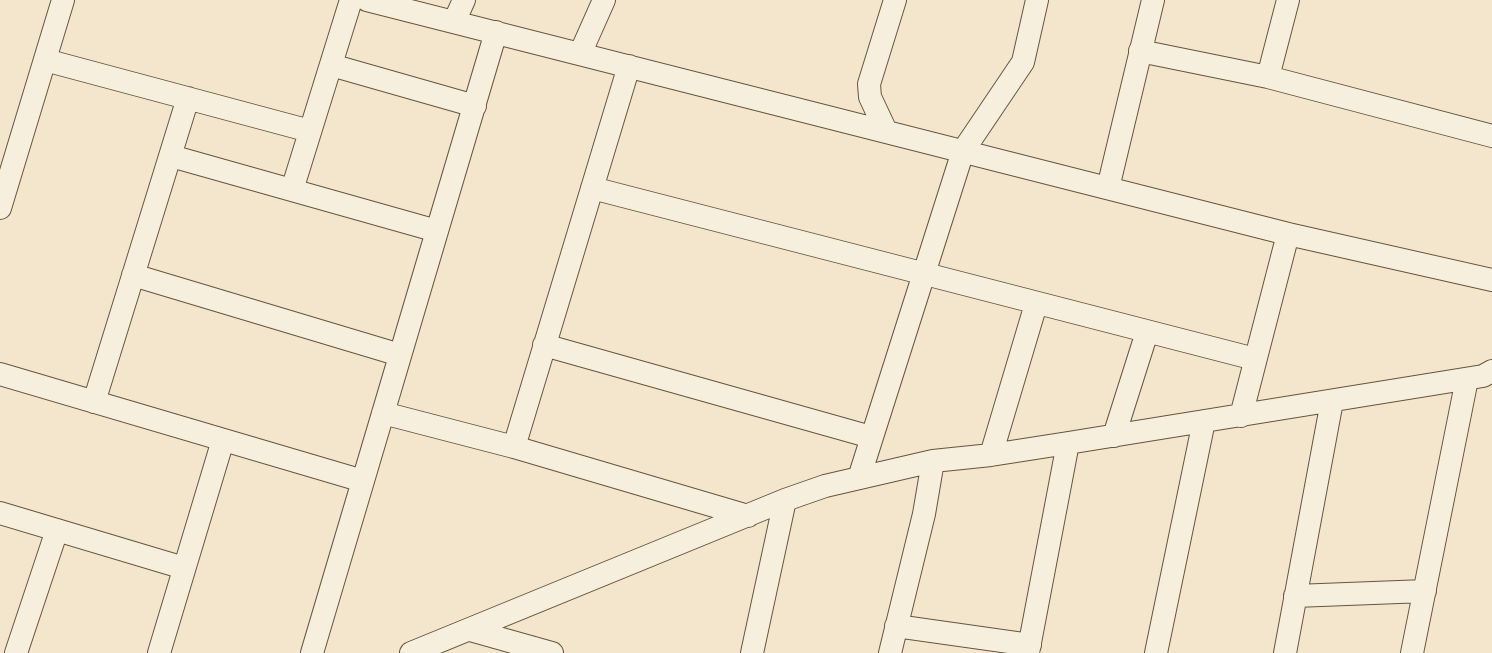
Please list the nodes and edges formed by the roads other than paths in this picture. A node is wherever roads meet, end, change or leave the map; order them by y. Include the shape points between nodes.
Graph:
1 (63, 0) edge
2 (351, 0) edge
3 (367, 0) edge
4 (464, 0) edge
5 (604, 0) edge
6 (895, 0) edge
7 (1037, 0) edge
8 (1153, 0) edge
9 (1288, 0) edge
10 (454, 22) junction
11 (496, 32) junction
12 (1140, 51) junction
13 (580, 54) junction
14 (45, 60) junction
15 (331, 65) junction
16 (628, 66) junction
17 (1268, 77) junction
18 (188, 98) junction
19 (475, 106) junction
20 (310, 131) junction
21 (886, 131) junction
22 (1492, 136) edge
23 (963, 151) junction
24 (171, 156) junction
25 (592, 188) junction
26 (1108, 188) junction
27 (292, 190) junction
28 (0, 208) edge
29 (437, 231) junction
30 (1288, 234) junction
31 (924, 275) junction
32 (133, 276) junction
33 (1492, 280) edge
34 (1036, 304) junction
35 (1147, 332) junction
36 (544, 345) junction
37 (400, 356) junction
38 (1255, 360) junction
39 (0, 374) edge
40 (1483, 378) edge
41 (1332, 401) junction
42 (94, 402) junction
43 (383, 413) junction
44 (1241, 416) junction
45 (1204, 421) junction
46 (1114, 436) junction
47 (871, 437) junction
48 (223, 440) junction
49 (1068, 443) junction
50 (514, 447) junction
51 (991, 455) junction
52 (933, 461) junction
53 (859, 478) junction
54 (363, 481) junction
55 (785, 500) junction
56 (0, 513) edge
57 (748, 516) junction
58 (57, 530) junction
59 (184, 568) junction
60 (1425, 590) junction
61 (1295, 596) junction
62 (896, 626) junction
63 (470, 630) junction
64 (1029, 649) edge
65 (16, 653) edge
66 (159, 653) edge
67 (312, 653) edge
68 (411, 653) edge
69 (552, 653) edge
70 (752, 653) edge
71 (890, 653) edge
72 (1156, 653) edge
73 (1285, 653) edge
74 (1412, 653) edge

1 - 14 street
2 - 15 street
3 - 10 street
4 - 10 street
5 - 13 street
6 - 21 street via 869,84 870,97
7 - 23 street via 1023,62
8 - 12 street
9 - 17 street
10 - 11 street
11 - 13 street
11 - 19 street
12 - 17 street
12 - 26 street
13 - 16 street
14 - 18 street
14 - 28 street
15 - 19 street
15 - 20 street
16 - 21 street
16 - 25 street
17 - 22 street
18 - 20 street
18 - 24 street
19 - 29 street
20 - 27 street
21 - 23 street
23 - 26 street
23 - 31 street
24 - 27 street
24 - 32 street
25 - 31 street
25 - 36 street
26 - 30 street
27 - 29 street
29 - 37 street
30 - 33 street
30 - 38 street
31 - 34 street
31 - 47 street
32 - 37 street
32 - 42 street
34 - 35 street
34 - 51 street
35 - 38 street
35 - 46 street
36 - 47 street
36 - 50 street
37 - 43 street
38 - 44 street
39 - 42 street
40 - 41 street
40 - 60 street
41 - 44 street
41 - 61 street
42 - 48 street
43 - 50 street
43 - 54 street
44 - 45 street
45 - 46 street
45 - 72 street
46 - 49 street
47 - 53 street
48 - 54 street
48 - 59 street
49 - 51 street
49 - 64 street
50 - 57 street
51 - 52 street
52 - 53 street
52 - 62 street via 924,514
53 - 55 street via 825,486
54 - 67 street
55 - 57 street
55 - 70 street
56 - 58 street
57 - 63 street
58 - 59 street
58 - 65 street
59 - 66 street
60 - 61 street
60 - 74 street
61 - 73 street
62 - 64 street
62 - 71 street
63 - 68 street
63 - 69 street

